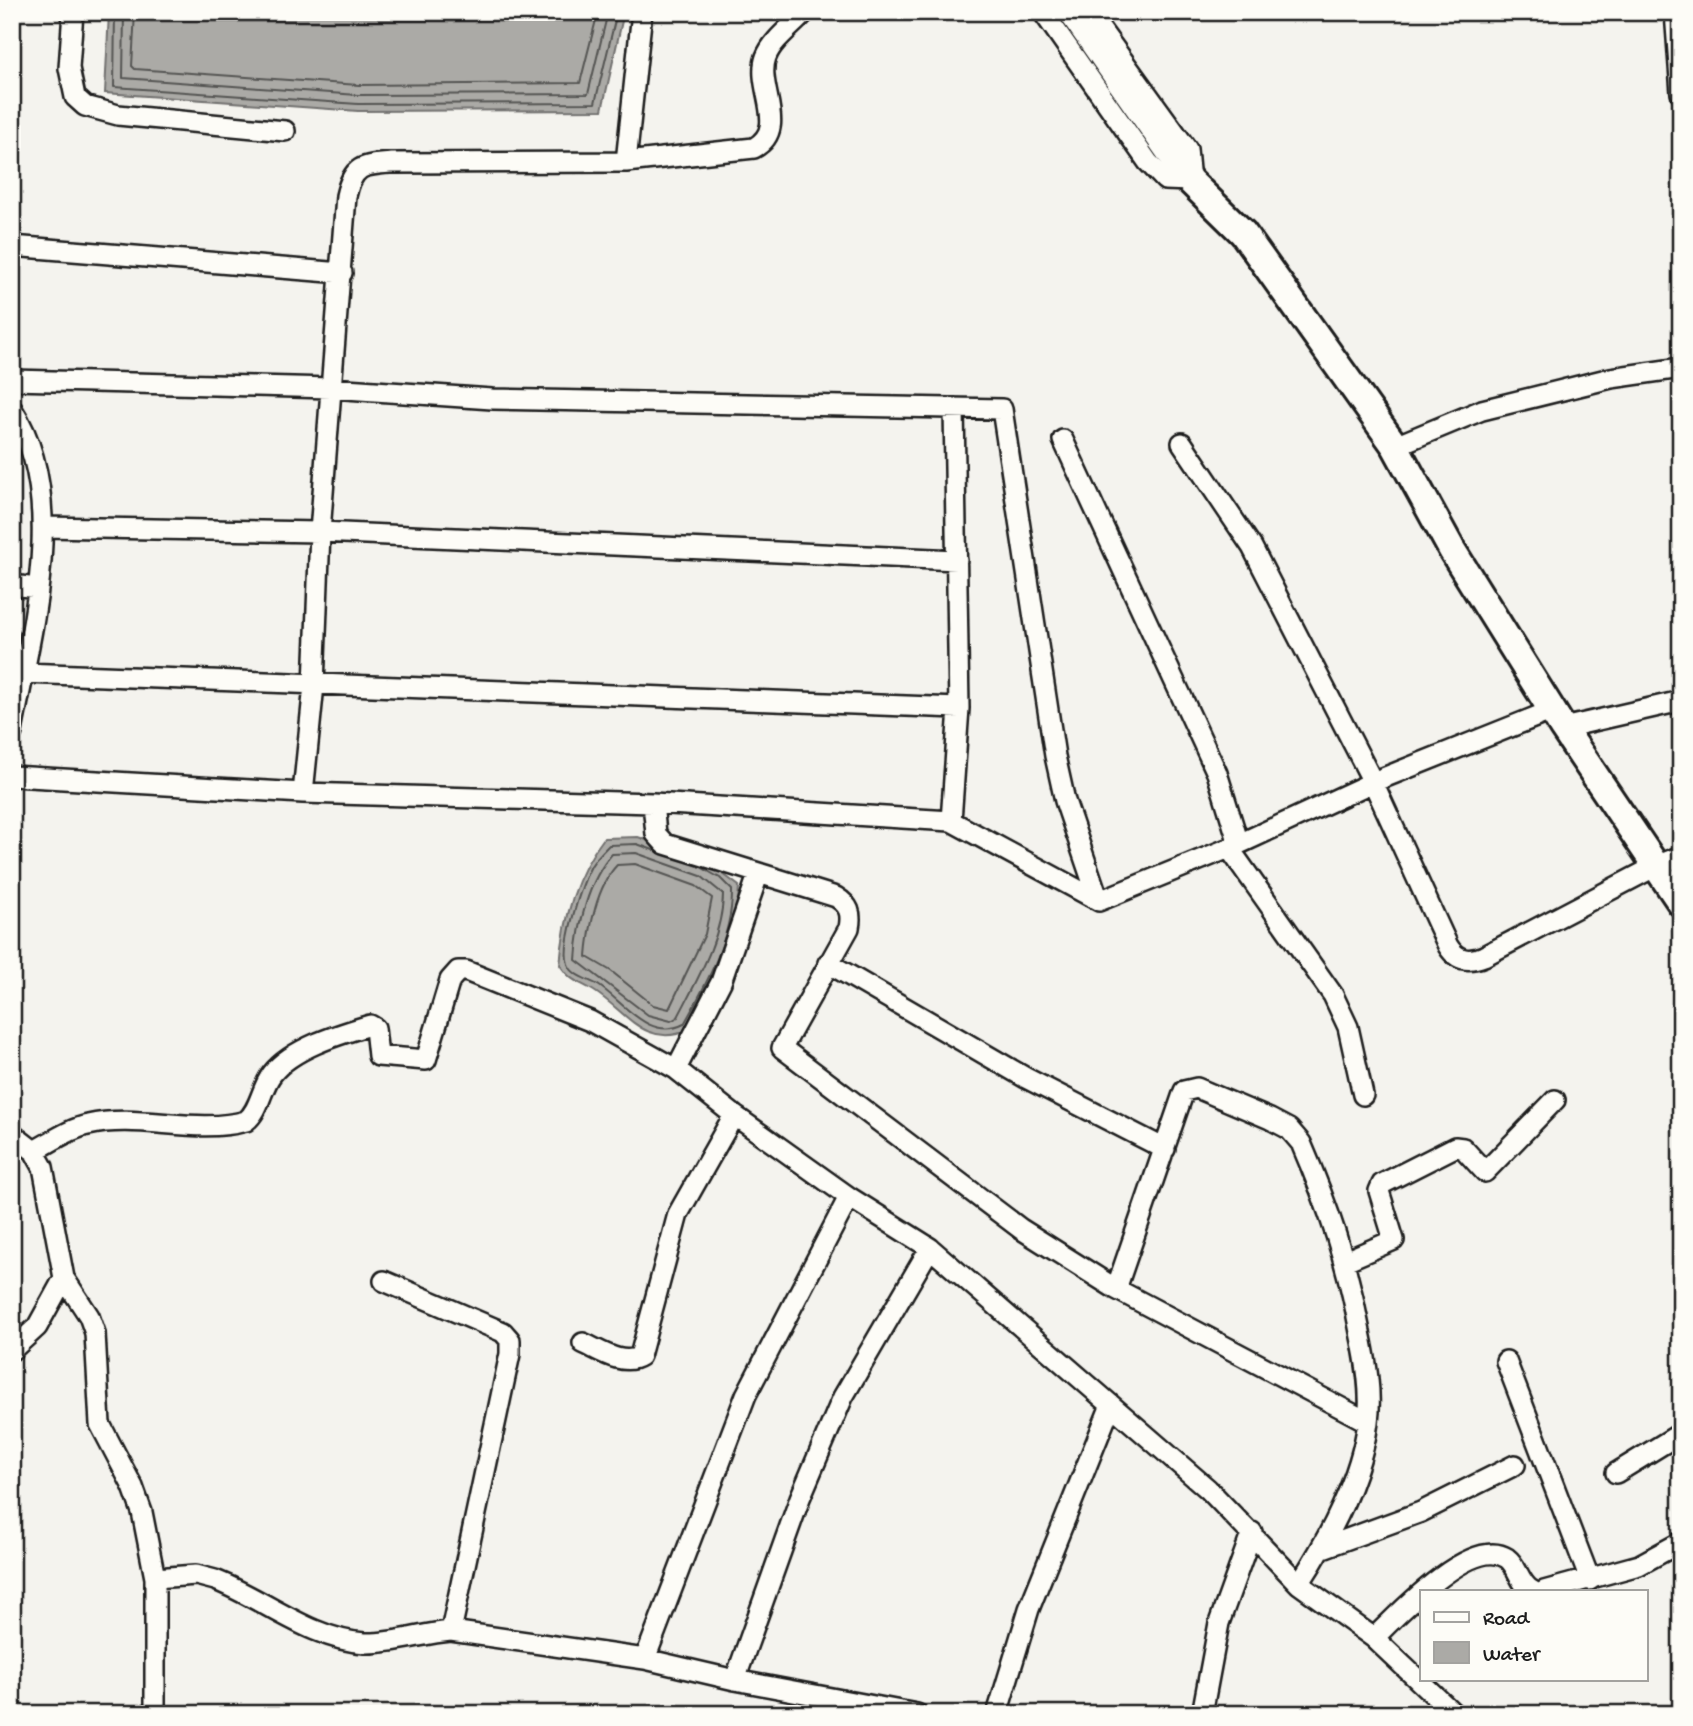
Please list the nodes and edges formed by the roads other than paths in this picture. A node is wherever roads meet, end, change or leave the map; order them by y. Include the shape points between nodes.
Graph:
1 (73, 12) edge
2 (642, 12) edge
3 (805, 12) edge
4 (1044, 12) edge
5 (1072, 12) edge
6 (1088, 12) edge
7 (1675, 12) edge
8 (1681, 93) edge
9 (285, 131) dead end
10 (626, 162) junction
11 (1190, 181) junction
12 (12, 246) edge
13 (342, 273) junction
14 (1681, 368) edge
15 (12, 380) edge
16 (331, 388) junction
17 (954, 408) junction
18 (12, 409) edge
19 (1063, 440) dead end
20 (1182, 443) dead end
21 (1395, 446) junction
22 (43, 527) junction
23 (320, 532) junction
24 (957, 560) junction
25 (12, 585) edge
26 (37, 588) junction
27 (23, 673) junction
28 (314, 685) junction
29 (1681, 701) edge
30 (959, 708) junction
31 (1558, 719) junction
32 (12, 732) edge
33 (12, 776) edge
34 (1373, 782) junction
35 (303, 793) junction
36 (653, 803) junction
37 (951, 821) junction
38 (1234, 846) junction
39 (1669, 861) edge
40 (758, 875) junction
41 (1099, 901) junction
42 (1681, 903) edge
43 (828, 962) junction
44 (676, 1069) junction
45 (1363, 1095) dead end
46 (1555, 1100) dead end
47 (734, 1115) junction
48 (12, 1134) edge
49 (1165, 1149) junction
50 (34, 1151) junction
51 (849, 1197) junction
52 (930, 1248) junction
53 (1345, 1261) junction
54 (64, 1278) junction
55 (384, 1281) dead end
56 (1116, 1289) junction
57 (583, 1343) dead end
58 (12, 1350) edge
59 (1506, 1361) dead end
60 (1111, 1405) junction
61 (1368, 1422) junction
62 (1681, 1433) edge
63 (1514, 1465) dead end
64 (1616, 1473) dead end
65 (1252, 1532) junction
66 (1681, 1542) edge
67 (1323, 1548) junction
68 (155, 1578) junction
69 (1590, 1580) junction
70 (1299, 1584) junction
71 (1421, 1590) edge
72 (1531, 1590) edge
73 (1548, 1590) edge
74 (1420, 1591) edge
75 (452, 1631) junction
76 (1374, 1638) junction
77 (645, 1659) junction
78 (735, 1680) junction
79 (829, 1706) edge
80 (868, 1709) edge
81 (155, 1714) edge
82 (917, 1714) edge
83 (997, 1714) edge
84 (1202, 1714) edge
85 (1454, 1714) edge

1 - 9 street via 69,68 75,97 85,106 118,115
2 - 10 street
3 - 10 street via 766,58 771,123 764,142 734,152
4 - 11 street via 1148,162 1165,180
5 - 11 main road
6 - 11 street via 1187,149
7 - 8 street
10 - 13 street via 362,167 354,173 346,196
11 - 21 main road via 1243,233
12 - 13 street
13 - 16 street
14 - 21 street via 1611,378 1482,410
15 - 16 street
16 - 17 street via 492,399
16 - 23 street
17 - 24 street
17 - 41 street via 1002,409 1055,756
18 - 22 street via 35,463
19 - 38 street via 1217,773
20 - 34 street via 1252,547
21 - 31 main road via 1452,550
22 - 23 street
22 - 26 street
23 - 24 street
23 - 28 street
24 - 30 street
25 - 26 street
26 - 27 street
27 - 28 street
27 - 32 street
28 - 30 street
28 - 35 street
29 - 31 street
30 - 37 street
31 - 34 street
31 - 39 main road
33 - 35 street
34 - 38 street
34 - 39 street via 1448,946 1458,958 1484,956
35 - 36 street
36 - 37 street
36 - 40 street via 656,834 665,844
37 - 41 street
38 - 41 street
38 - 45 street via 1333,995 1348,1027
39 - 42 main road
40 - 43 street via 845,903 851,918 849,928
40 - 44 street via 721,982
43 - 49 street via 1026,1078
43 - 56 street via 782,1048 1021,1229
44 - 47 street
44 - 50 street via 590,1021 461,971 450,980 426,1060 378,1056 375,1028 370,1025 284,1063 273,1072 246,1121 223,1125 98,1123
46 - 53 street via 1485,1172 1463,1148 1455,1147 1382,1184 1379,1191 1394,1240
47 - 51 street
47 - 57 street via 678,1214 639,1356 620,1359
48 - 50 street
49 - 53 street via 1187,1089 1197,1088 1289,1129 1321,1188
49 - 56 street
50 - 54 street via 46,1177
51 - 52 street
51 - 77 street via 746,1395
52 - 60 street
52 - 78 street via 843,1396 800,1498
53 - 61 street via 1366,1362
54 - 58 street via 37,1327
54 - 68 street via 95,1333 100,1424 142,1512
55 - 75 street via 503,1332 510,1340
56 - 61 street
59 - 69 street
60 - 65 street
60 - 83 street via 1029,1609
61 - 67 street via 1350,1486
62 - 64 street
63 - 67 street via 1421,1512
65 - 70 street
65 - 84 street via 1219,1622
66 - 69 street via 1639,1566
67 - 70 street
68 - 75 street via 196,1575 215,1580 345,1640 391,1641
68 - 81 street
69 - 73 street
70 - 76 street
71 - 72 street via 1477,1558 1496,1555 1508,1559
74 - 76 street
75 - 77 street
76 - 85 street
77 - 78 street
78 - 79 street
79 - 80 street
80 - 82 street

